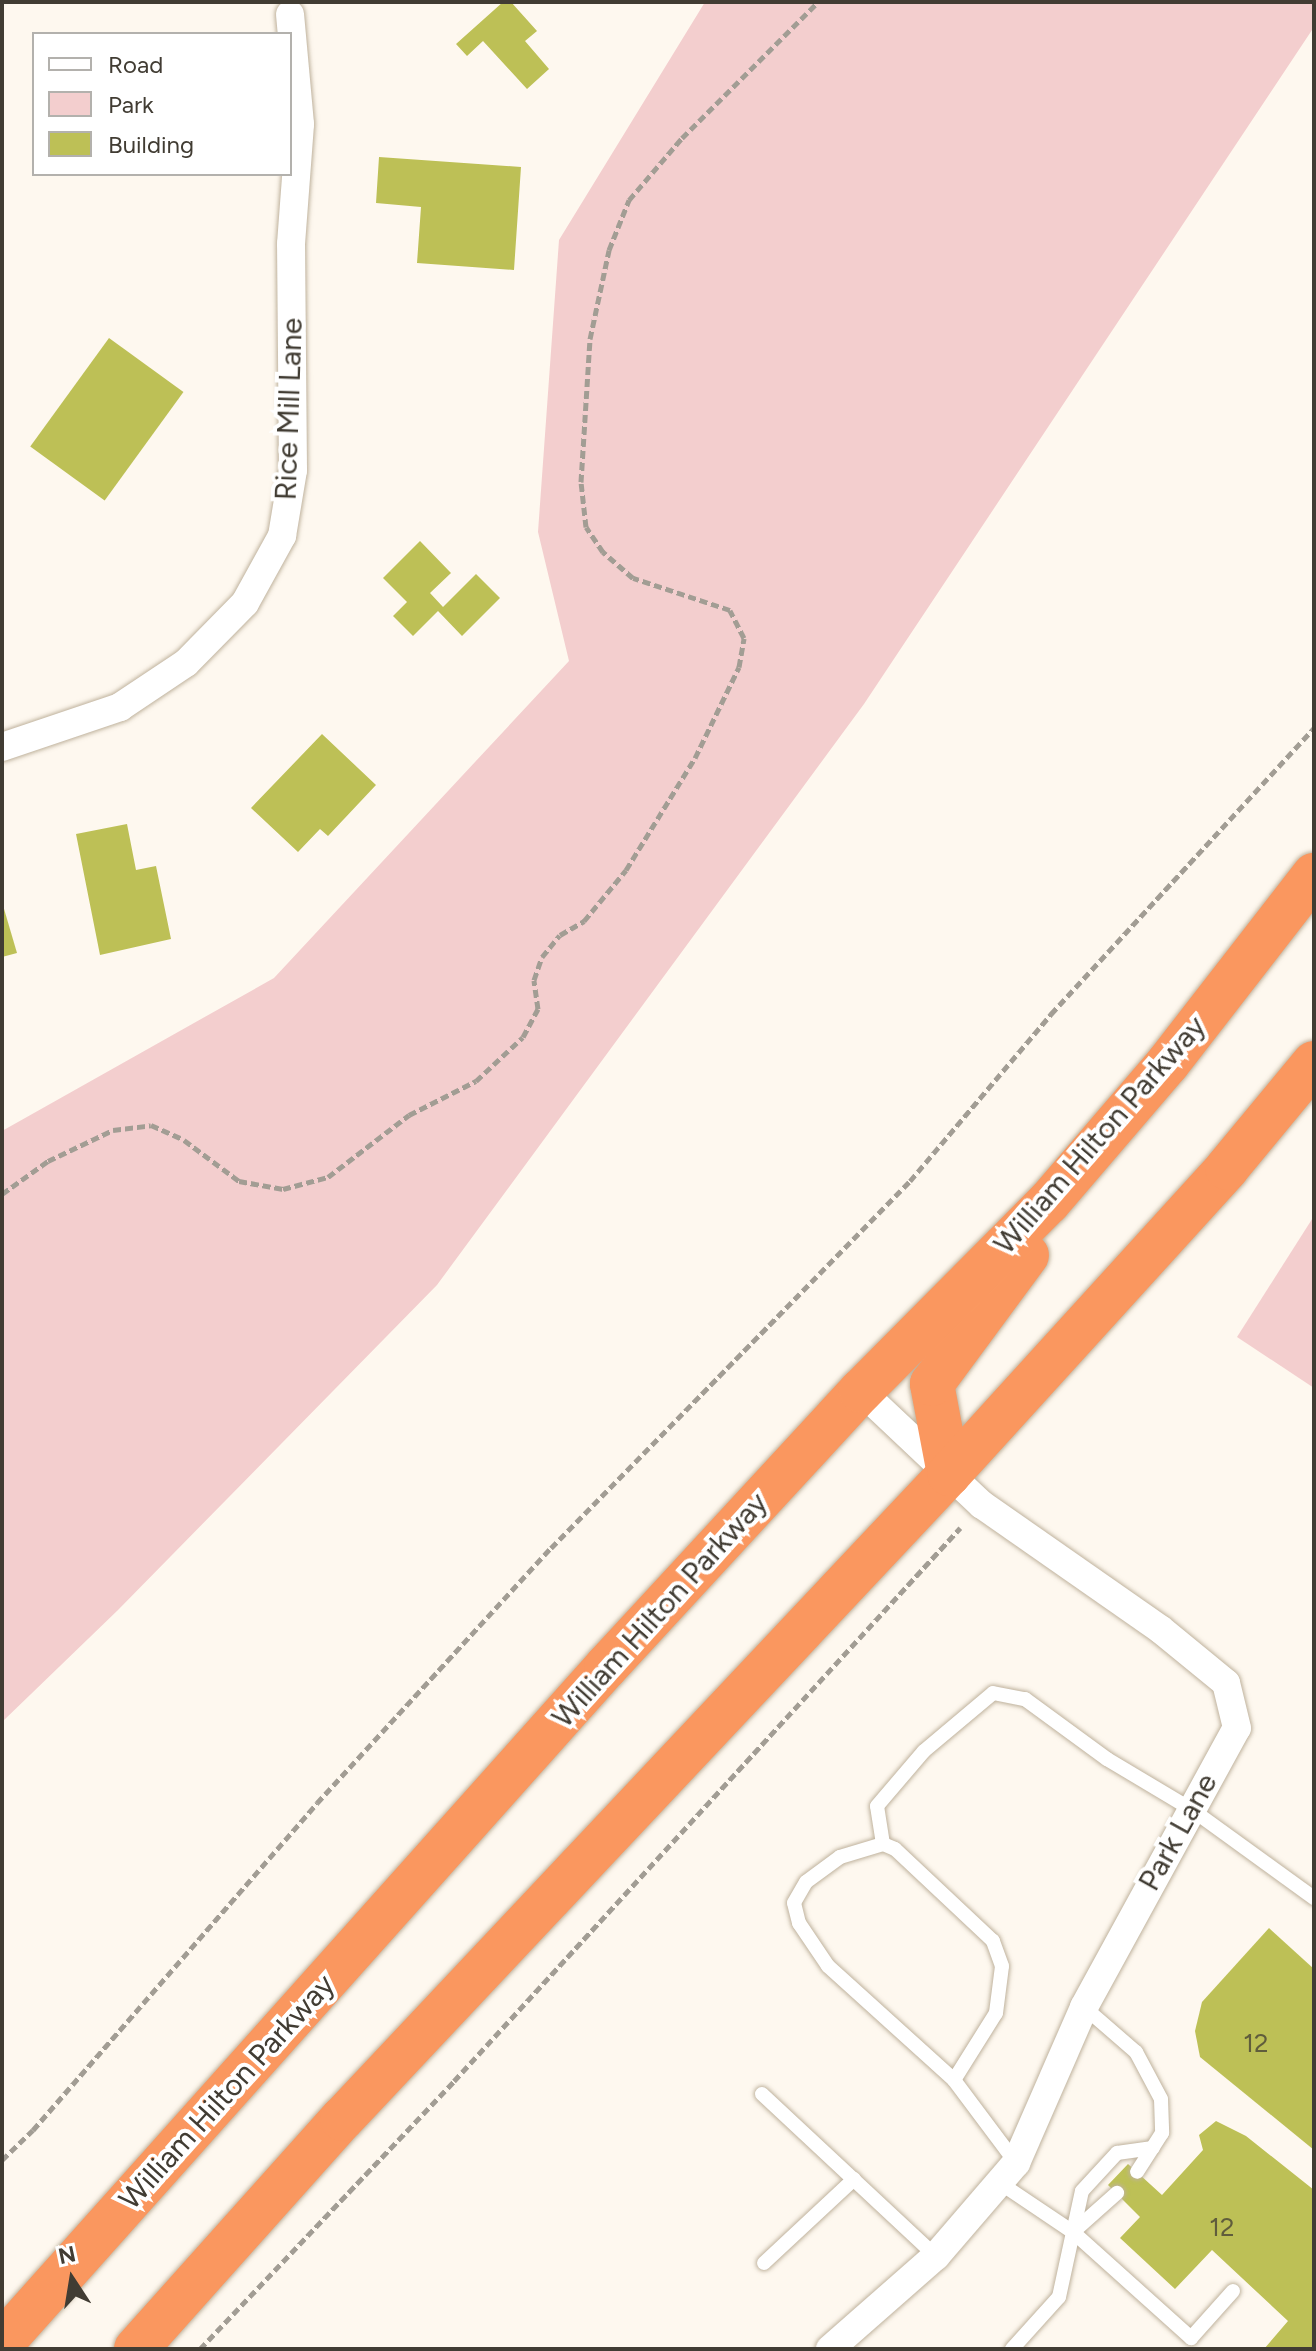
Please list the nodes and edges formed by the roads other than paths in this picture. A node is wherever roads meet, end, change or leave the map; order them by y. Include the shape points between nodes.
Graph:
1 (290, 14) dead end
2 (292, 32) edge
3 (292, 36) edge
4 (2, 747) edge
5 (1314, 875) edge
6 (1168, 1063) junction
7 (1314, 1063) edge
8 (861, 1391) junction
9 (949, 1474) junction
10 (1191, 1809) junction
11 (883, 1844) junction
12 (1314, 1898) edge
13 (1084, 2007) junction
14 (954, 2080) junction
15 (762, 2094) dead end
16 (1153, 2148) junction
17 (1137, 2172) dead end
18 (1008, 2173) junction
19 (854, 2179) junction
20 (148, 2180) junction
21 (1117, 2193) dead end
22 (1073, 2232) junction
23 (936, 2256) junction
24 (764, 2263) dead end
25 (1233, 2291) dead end
26 (2, 2343) edge
27 (1186, 2343) edge
28 (24, 2349) edge
29 (136, 2349) edge
30 (830, 2349) edge
31 (1012, 2349) edge

1 - 2 street, Rice Mill Lane
3 - 4 street, Rice Mill Lane via 300,124 291,244 293,470 282,536 245,603 186,663 120,707
5 - 6 highway, William Hilton Parkway
6 - 8 highway, William Hilton Parkway via 1048,1203
6 - 9 highway via 932,1384
7 - 9 highway via 1227,1168
8 - 9 street, Park Lane
8 - 20 highway, William Hilton Parkway via 596,1678
9 - 10 street, Park Lane via 982,1505 1160,1629 1226,1683 1237,1728
9 - 29 highway via 342,2119
10 - 11 lane via 1107,1759 1025,1699 993,1693 924,1751 877,1806
10 - 12 lane
10 - 13 street, Park Lane
11 - 14 lane via 895,1849 993,1941 1002,1966 996,2013
11 - 14 lane via 840,1857 806,1882 794,1903 799,1923 828,1966
13 - 16 lane via 1136,2052 1161,2099 1162,2133
13 - 18 street, Park Lane
14 - 18 lane
15 - 19 lane
16 - 17 lane
16 - 22 lane via 1117,2153 1082,2191
18 - 22 lane
18 - 23 street, Park Lane
19 - 23 lane
19 - 24 lane
20 - 26 highway, William Hilton Parkway
20 - 28 highway
21 - 22 lane
22 - 27 lane
22 - 31 lane via 1059,2297
23 - 30 street, Park Lane
25 - 27 lane

